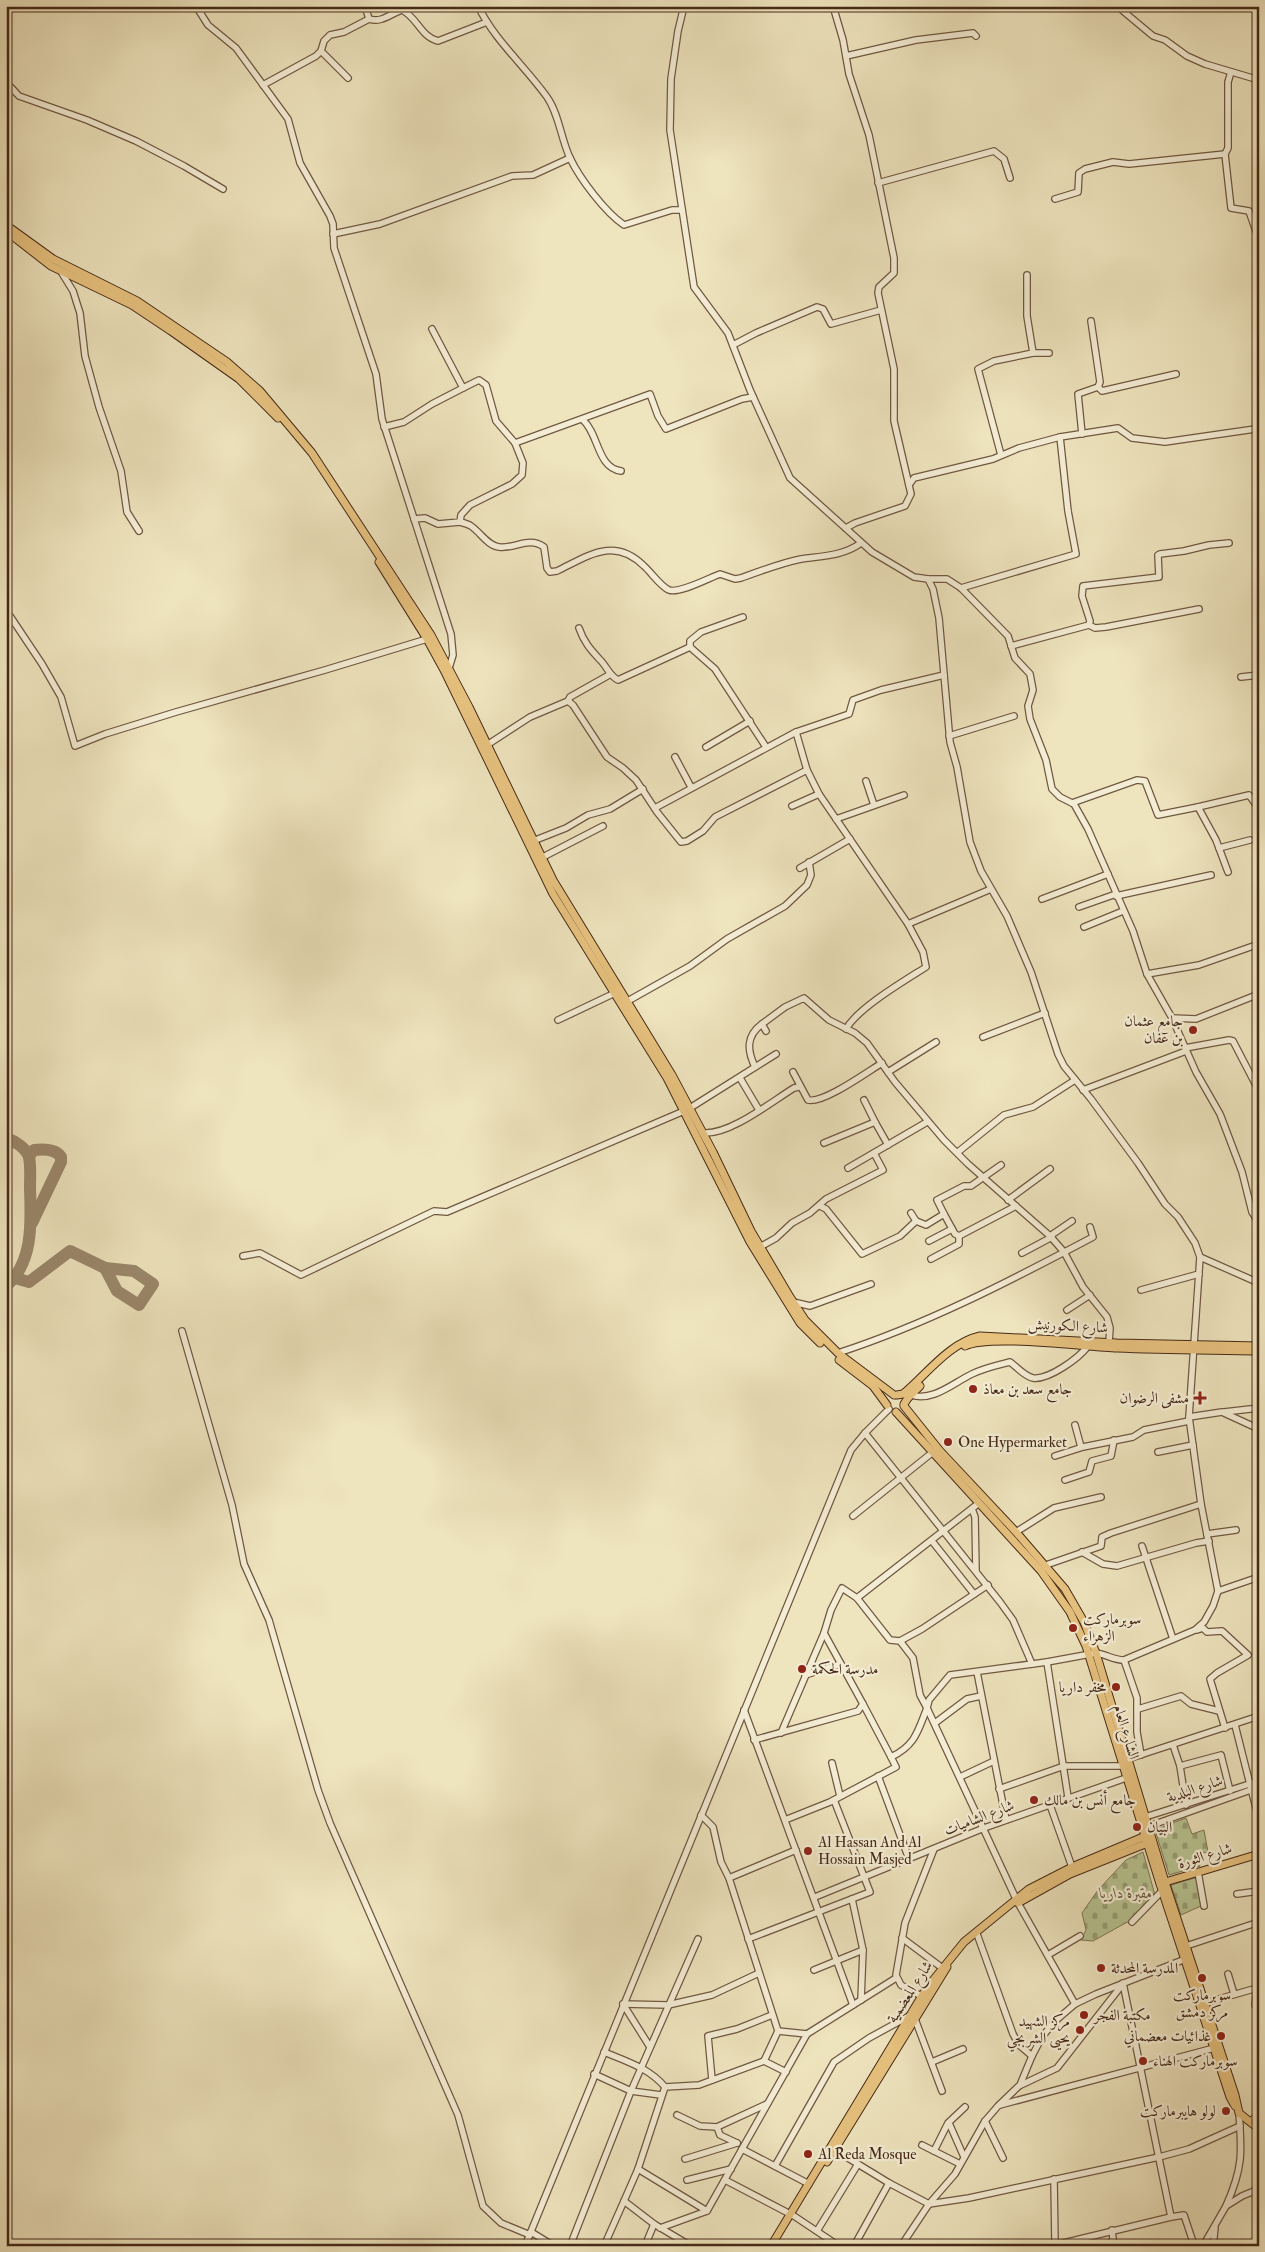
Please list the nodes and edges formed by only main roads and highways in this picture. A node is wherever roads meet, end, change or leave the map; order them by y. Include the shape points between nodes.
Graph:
1 (6, 225) edge
2 (6, 231) edge
3 (446, 669) junction
4 (502, 784) junction
5 (550, 882) junction
6 (617, 992) junction
7 (687, 1110) junction
8 (710, 1154) junction
9 (789, 1300) junction
10 (1194, 1346) junction
11 (1259, 1346) edge
12 (1259, 1352) edge
13 (895, 1395) junction
14 (904, 1405) junction
15 (891, 1409) junction
16 (936, 1453) junction
17 (1092, 1654) junction
18 (1124, 1763) junction
19 (1142, 1818) junction
20 (1148, 1835) junction
21 (1259, 1854) edge
22 (1162, 1886) junction
23 (1018, 1900) junction
24 (1187, 1959) junction
25 (943, 1969) junction
26 (1216, 2048) junction
27 (1259, 2130) edge
28 (833, 2148) junction
29 (792, 2215) junction
30 (772, 2246) edge
31 (776, 2246) edge

1 - 3 main road via 54,259 137,301 227,362 260,391 330,479 420,617
2 - 3 main road via 60,270 132,305 239,378 258,396 309,455
3 - 4 main road
3 - 4 main road via 487,745
4 - 5 main road
4 - 5 main road via 542,858
5 - 6 main road
6 - 7 main road
6 - 7 main road via 660,1054
7 - 8 main road
7 - 8 main road via 703,1133
8 - 9 main road
8 - 9 main road via 745,1233
9 - 13 main road via 838,1354
9 - 15 main road, الشارع العام via 800,1323 834,1357 873,1386
10 - 11 main road, شارع الكورنيش
10 - 12 main road, شارع الكورنيش
10 - 13 main road, شارع الكورنيش via 990,1336 971,1338 953,1349 903,1394
10 - 14 main road, شارع الكورنيش via 971,1343 956,1352 910,1395
13 - 14 main road via 902,1398
13 - 15 main road via 888,1400
14 - 15 main road via 901,1410
14 - 16 main road, الشارع العام
15 - 16 main road, الشارع العام
16 - 17 main road, الشارع العام via 1057,1592
16 - 17 main road, الشارع العام via 1016,1532 1072,1599 1084,1622
17 - 18 main road, الشارع العام
18 - 19 main road, الشارع العام
18 - 19 main road, الشارع العام via 1126,1778
19 - 20 main road, الشارع العام
20 - 22 main road, الشارع العام
20 - 23 main road, شارع المعضمية
20 - 23 main road, شارع المعضمية via 1072,1867 1029,1889
21 - 22 main road, شارع الثورة
22 - 24 main road, الشارع العام
23 - 25 main road, شارع المعضمية via 966,1943
23 - 25 main road, شارع المعضمية via 974,1932
24 - 26 main road, الشارع العام
24 - 26 main road via 1205,2003
25 - 28 main road, شارع المعضمية
26 - 27 main road, الشارع العام via 1230,2097 1239,2113
28 - 29 main road, شارع المعضمية
28 - 29 main road, شارع المعضمية
29 - 30 main road, شارع المعضمية
29 - 31 main road, شارع المعضمية

